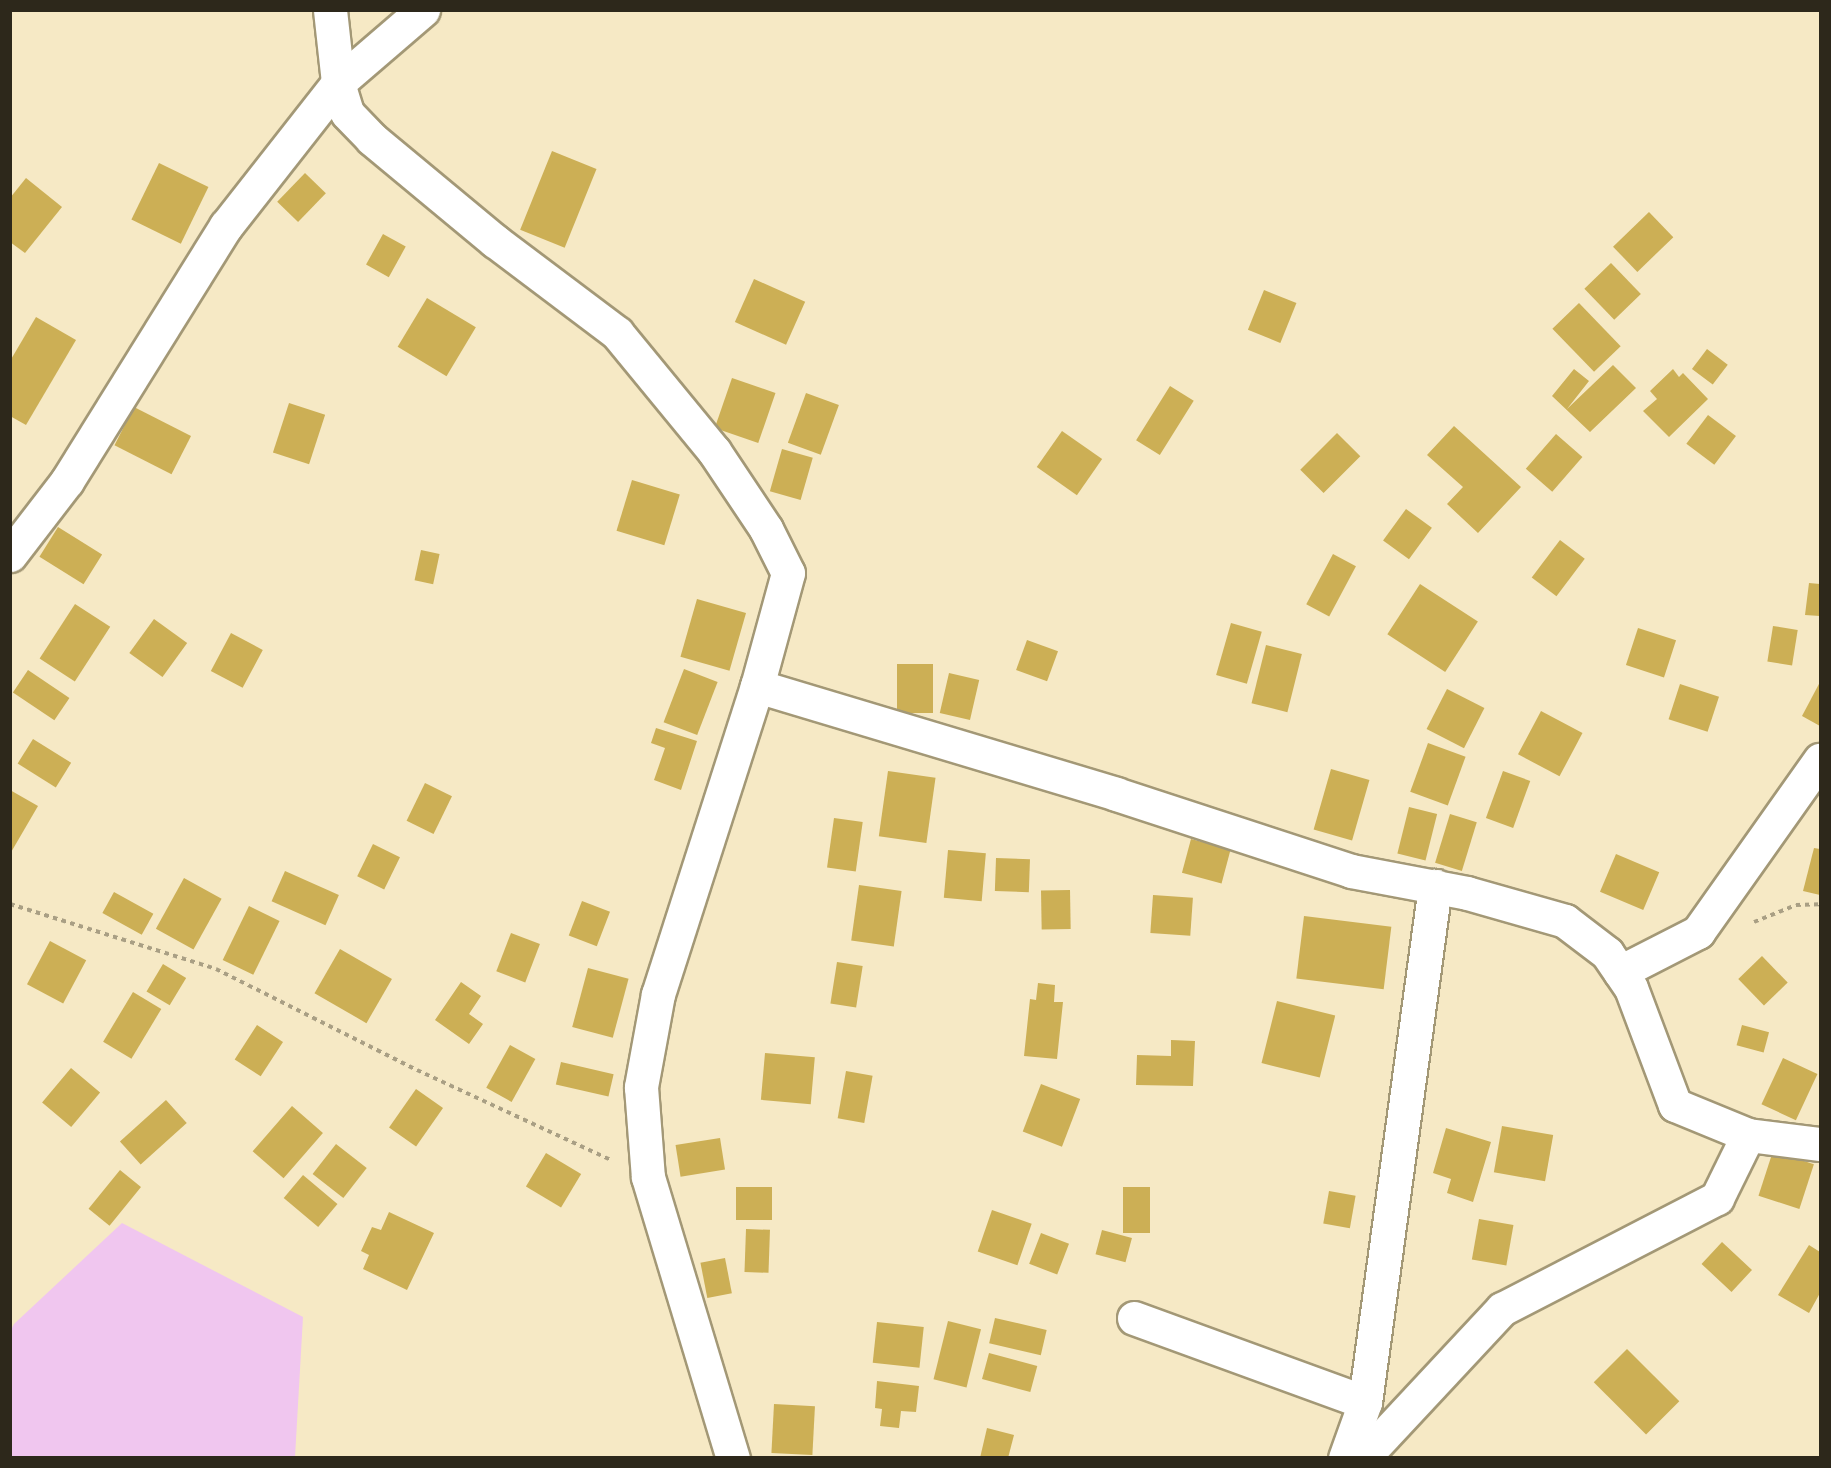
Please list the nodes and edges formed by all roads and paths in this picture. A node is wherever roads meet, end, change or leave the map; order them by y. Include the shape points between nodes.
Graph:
1 (330, 10) edge
2 (423, 10) edge
3 (338, 83) junction
4 (10, 555) edge
5 (758, 686) junction
6 (1821, 760) edge
7 (1435, 886) junction
8 (1720, 902) junction
9 (10, 904) edge
10 (1821, 904) edge
11 (1620, 972) junction
12 (1748, 1135) junction
13 (1821, 1144) edge
14 (648, 1177) junction
15 (1134, 1318) dead end
16 (1365, 1401) junction
17 (733, 1458) edge
18 (1345, 1458) edge
19 (1363, 1458) edge

1 - 3 street
2 - 3 street
3 - 4 street via 226,226 67,481
3 - 5 street via 347,112 372,139 495,241 618,333 714,451 766,529 788,573
5 - 7 street via 1116,794 1351,871
5 - 14 street via 658,994 641,1087
6 - 8 street
7 - 11 street via 1565,921 1607,953
7 - 16 street
8 - 10 path via 1754,922 1796,905
8 - 11 street via 1698,932
9 - 14 path via 216,969 417,1070
11 - 12 street via 1631,988 1675,1105
12 - 13 street
12 - 19 street via 1717,1198 1502,1309
14 - 17 street
15 - 16 street
16 - 18 street

